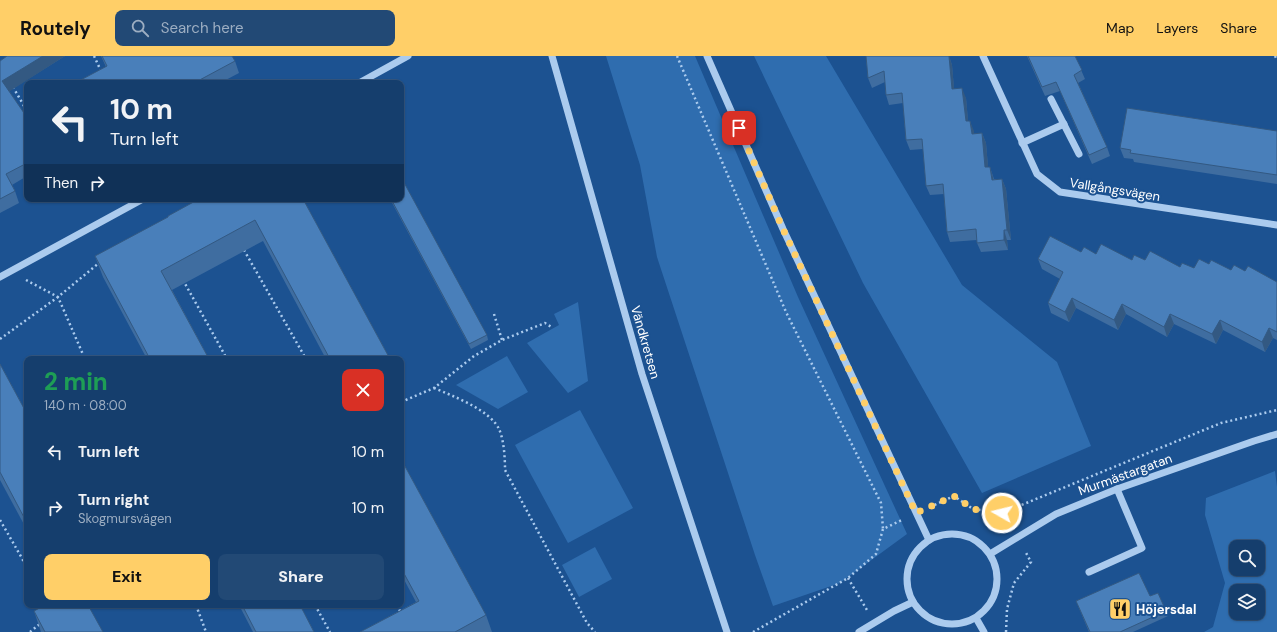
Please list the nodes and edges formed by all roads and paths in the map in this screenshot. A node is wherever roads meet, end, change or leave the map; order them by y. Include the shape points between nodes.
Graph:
1 (94, 56) edge
2 (408, 56) edge
3 (552, 56) edge
4 (677, 56) edge
5 (707, 56) edge
6 (983, 56) edge
7 (1275, 56) edge
8 (1277, 60) edge
9 (107, 68) edge
10 (364, 80) edge
11 (12, 85) edge
12 (1051, 99) dead end
13 (24, 106) edge
14 (1064, 124) junction
15 (1022, 143) junction
16 (1080, 154) dead end
17 (138, 202) edge
18 (1277, 225) edge
19 (244, 249) edge
20 (103, 260) edge
21 (9, 272) junction
22 (181, 276) edge
23 (0, 277) edge
24 (58, 297) junction
25 (494, 314) dead end
26 (553, 328) dead end
27 (0, 339) edge
28 (502, 340) junction
29 (84, 356) edge
30 (225, 356) edge
31 (304, 356) edge
32 (434, 388) junction
33 (404, 401) edge
34 (1277, 410) edge
35 (1277, 434) edge
36 (1117, 489) junction
37 (916, 513) junction
38 (1002, 513) junction
39 (0, 520) edge
40 (883, 529) junction
41 (1017, 537) junction
42 (929, 540) junction
43 (990, 554) junction
44 (24, 563) edge
45 (1089, 572) dead end
46 (848, 578) junction
47 (913, 602) junction
48 (197, 608) edge
49 (317, 608) edge
50 (398, 608) edge
51 (403, 617) edge
52 (976, 618) junction
53 (41, 622) edge
54 (874, 623) junction
55 (30, 632) edge
56 (206, 632) edge
57 (330, 632) edge
58 (595, 632) edge
59 (727, 632) edge
60 (753, 632) edge
61 (859, 632) edge
62 (984, 632) edge
63 (1006, 632) edge

1 - 9 path via 101,72
2 - 10 street
3 - 59 street, Vändkretsen via 642,374
4 - 40 path via 786,312 880,503
5 - 37 street via 783,229
6 - 15 street, Vallgångsvägen
7 - 8 path
11 - 13 path
12 - 14 street
14 - 15 street
14 - 16 street
15 - 18 street, Vallgångsvägen via 1037,174 1060,192
17 - 21 street
19 - 31 path
20 - 24 path
21 - 23 street
21 - 24 path
22 - 30 path
24 - 27 path
24 - 29 path
25 - 28 path
26 - 28 path via 545,323
28 - 32 path via 474,356
32 - 33 path
32 - 58 path via 464,401 487,415 499,429 505,456 505,470 587,623
34 - 38 path via 1221,423
35 - 36 street, Murmästargatan
36 - 41 street, Murmästargatan via 1056,514
36 - 45 street via 1142,548
37 - 38 path via 954,496 973,509
37 - 40 path
37 - 42 street
38 - 41 path
39 - 44 path
40 - 46 path via 876,554
41 - 43 street, Murmästargatan
41 - 63 path via 1030,562 1014,583 1007,609
42 - 43 street via 942,535 970,537
42 - 47 street via 918,549 910,561 908,589
43 - 52 street via 996,569 994,597
46 - 54 path
46 - 60 path
47 - 52 street via 922,614 934,621 962,624
47 - 54 street
48 - 56 path
49 - 57 path
50 - 51 path
52 - 62 street
53 - 55 path
54 - 61 street

